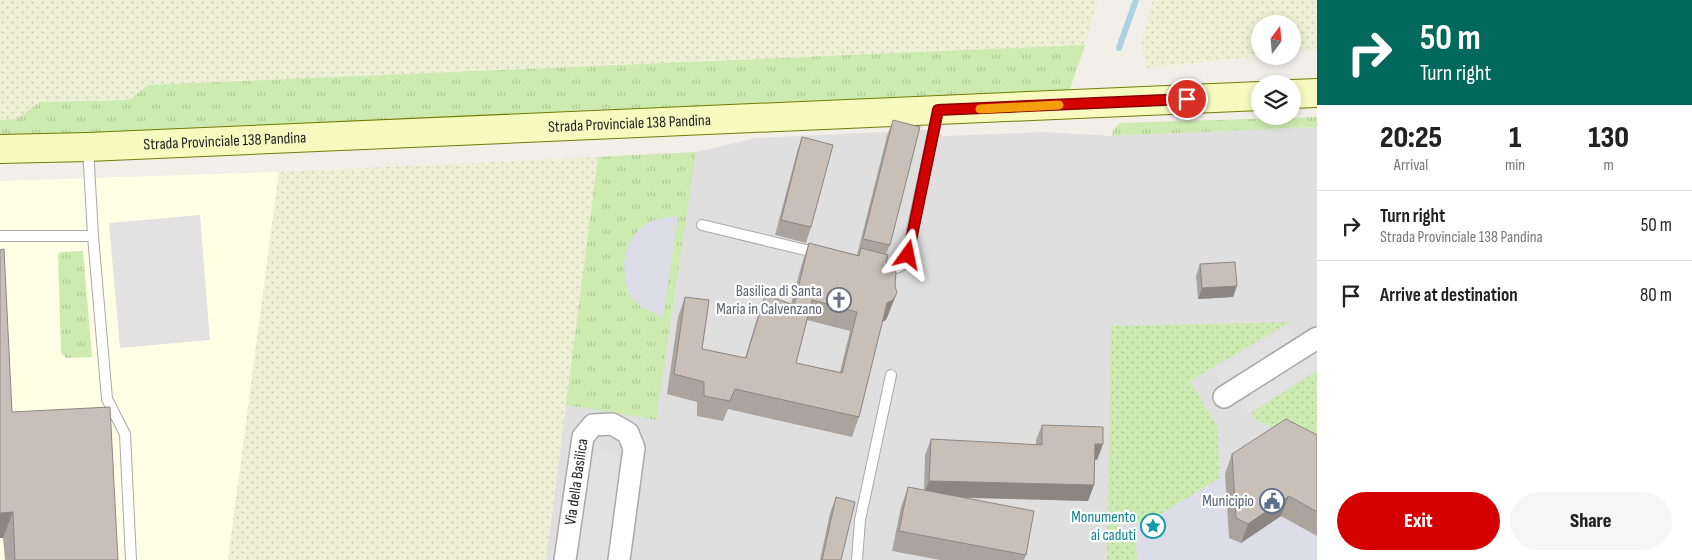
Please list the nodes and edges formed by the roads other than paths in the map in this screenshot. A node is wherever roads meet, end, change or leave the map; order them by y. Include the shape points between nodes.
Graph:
1 (1317, 93) edge
2 (1301, 94) edge
3 (1251, 96) edge
4 (938, 110) junction
5 (88, 147) junction
6 (0, 149) edge
7 (702, 225) dead end
8 (0, 236) edge
9 (93, 236) junction
10 (826, 254) edge
11 (873, 266) edge
12 (1317, 338) edge
13 (891, 375) dead end
14 (1224, 397) dead end
15 (131, 560) edge
16 (565, 560) edge
17 (619, 560) edge
18 (858, 560) edge

1 - 2 street
3 - 4 street, Strada Provinciale 138 Pandina
4 - 5 street, Strada Provinciale 138 Pandina
4 - 11 lane via 905,262 900,268
5 - 6 street, Strada Provinciale 138 Pandina
5 - 9 lane
7 - 10 lane
8 - 9 lane
9 - 15 lane via 107,399 125,434
12 - 14 street
13 - 18 lane via 860,520
16 - 17 street, Via della Basilica via 583,437 593,425 612,424 628,433 634,448

